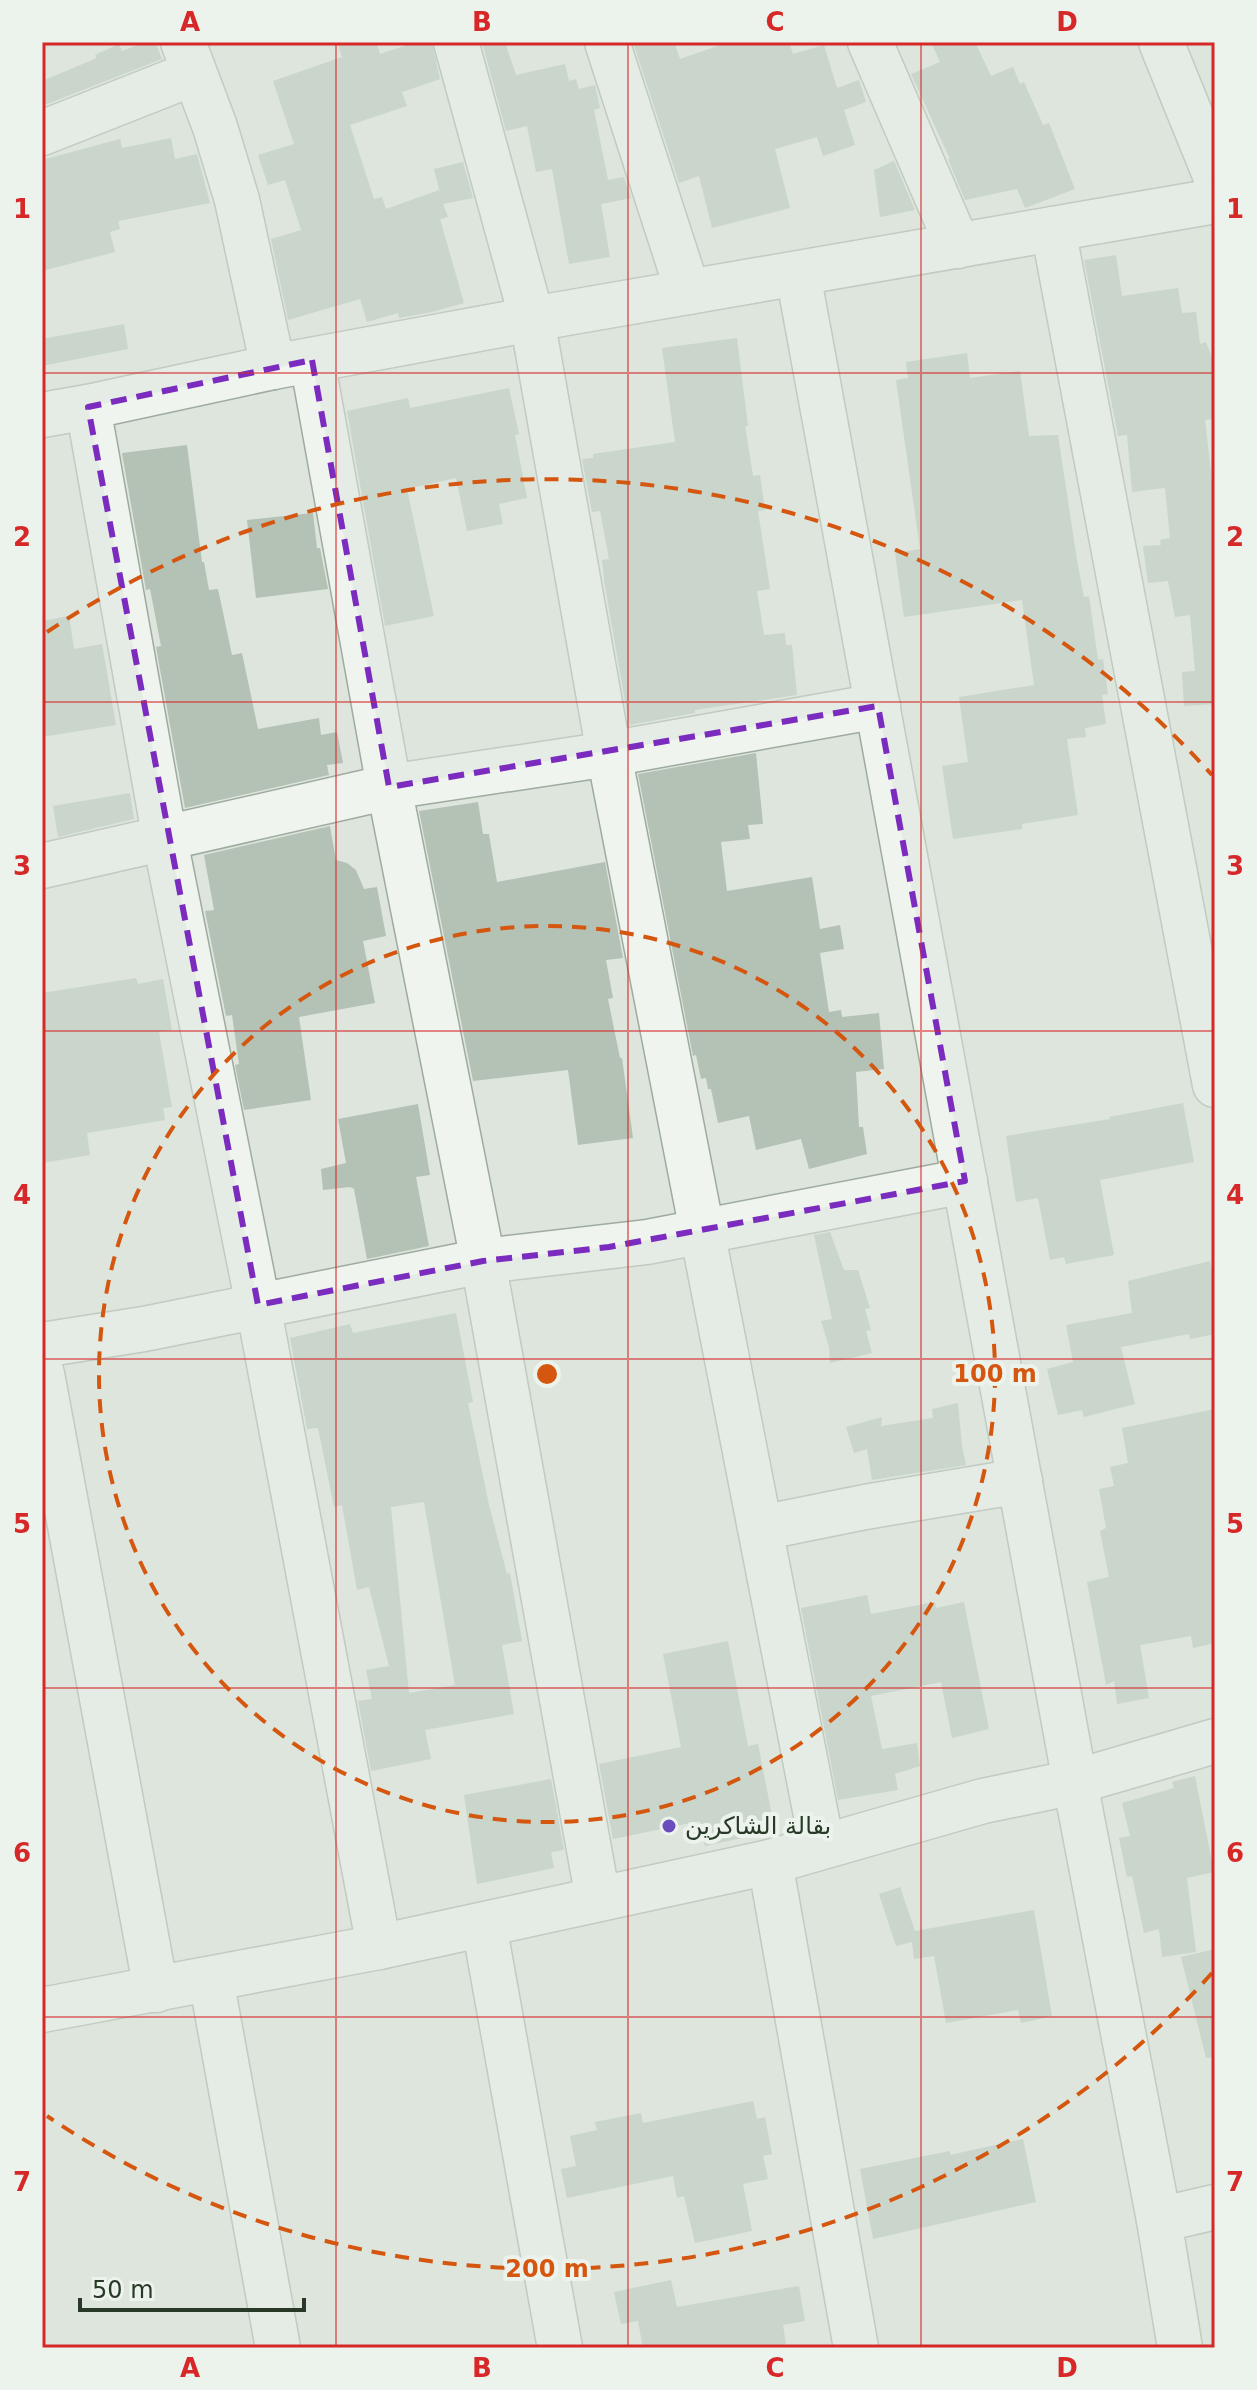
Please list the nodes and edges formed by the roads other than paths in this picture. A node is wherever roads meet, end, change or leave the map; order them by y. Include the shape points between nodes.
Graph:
1 (456, 42) edge
2 (607, 42) edge
3 (870, 42) edge
4 (1161, 42) edge
5 (189, 58) edge
6 (42, 133) edge
7 (1215, 175) edge
8 (1215, 201) edge
9 (1053, 229) junction
10 (958, 246) junction
11 (798, 274) junction
12 (688, 292) junction
13 (532, 319) junction
14 (293, 364) junction
15 (88, 407) junction
16 (42, 415) edge
17 (878, 706) junction
18 (609, 754) junction
19 (389, 787) junction
20 (165, 840) junction
21 (42, 866) edge
22 (1215, 1085) edge
23 (965, 1181) junction
24 (701, 1232) junction
25 (483, 1261) junction
26 (258, 1305) junction
27 (42, 1345) edge
28 (42, 1374) edge
29 (1020, 1481) junction
30 (761, 1528) junction
31 (1215, 1741) edge
32 (1075, 1782) junction
33 (822, 1846) junction
34 (770, 1862) junction
35 (598, 1899) junction
36 (484, 1925) junction
37 (379, 1947) junction
38 (211, 1979) junction
39 (156, 1990) junction
40 (42, 2010) edge
41 (1215, 2207) edge
42 (1159, 2220) junction
43 (278, 2348) edge
44 (560, 2348) edge
45 (856, 2348) edge
46 (1180, 2348) edge

1 - 13 street
2 - 12 street
3 - 10 street
4 - 7 street
5 - 6 street
5 - 14 street
8 - 9 street
9 - 10 street
9 - 22 street
10 - 11 street
11 - 12 street
11 - 17 street
12 - 13 street
13 - 14 street
13 - 18 street
14 - 15 street
14 - 19 street
15 - 16 street
15 - 20 street
17 - 18 street
17 - 23 street
18 - 19 street
18 - 24 street
19 - 20 street
19 - 25 street
20 - 21 street
20 - 26 street
23 - 24 street
23 - 29 street
24 - 25 street
24 - 30 street
25 - 26 street
25 - 35 street
26 - 27 street
26 - 37 street
28 - 39 street
29 - 30 street
29 - 32 street
30 - 33 street
31 - 32 street
32 - 33 street via 983,1801
32 - 42 street
33 - 34 street
34 - 35 street
34 - 45 street
35 - 36 street
36 - 37 street
36 - 44 street
37 - 38 street
38 - 39 street
38 - 43 street
39 - 40 street
41 - 42 street
42 - 46 street

